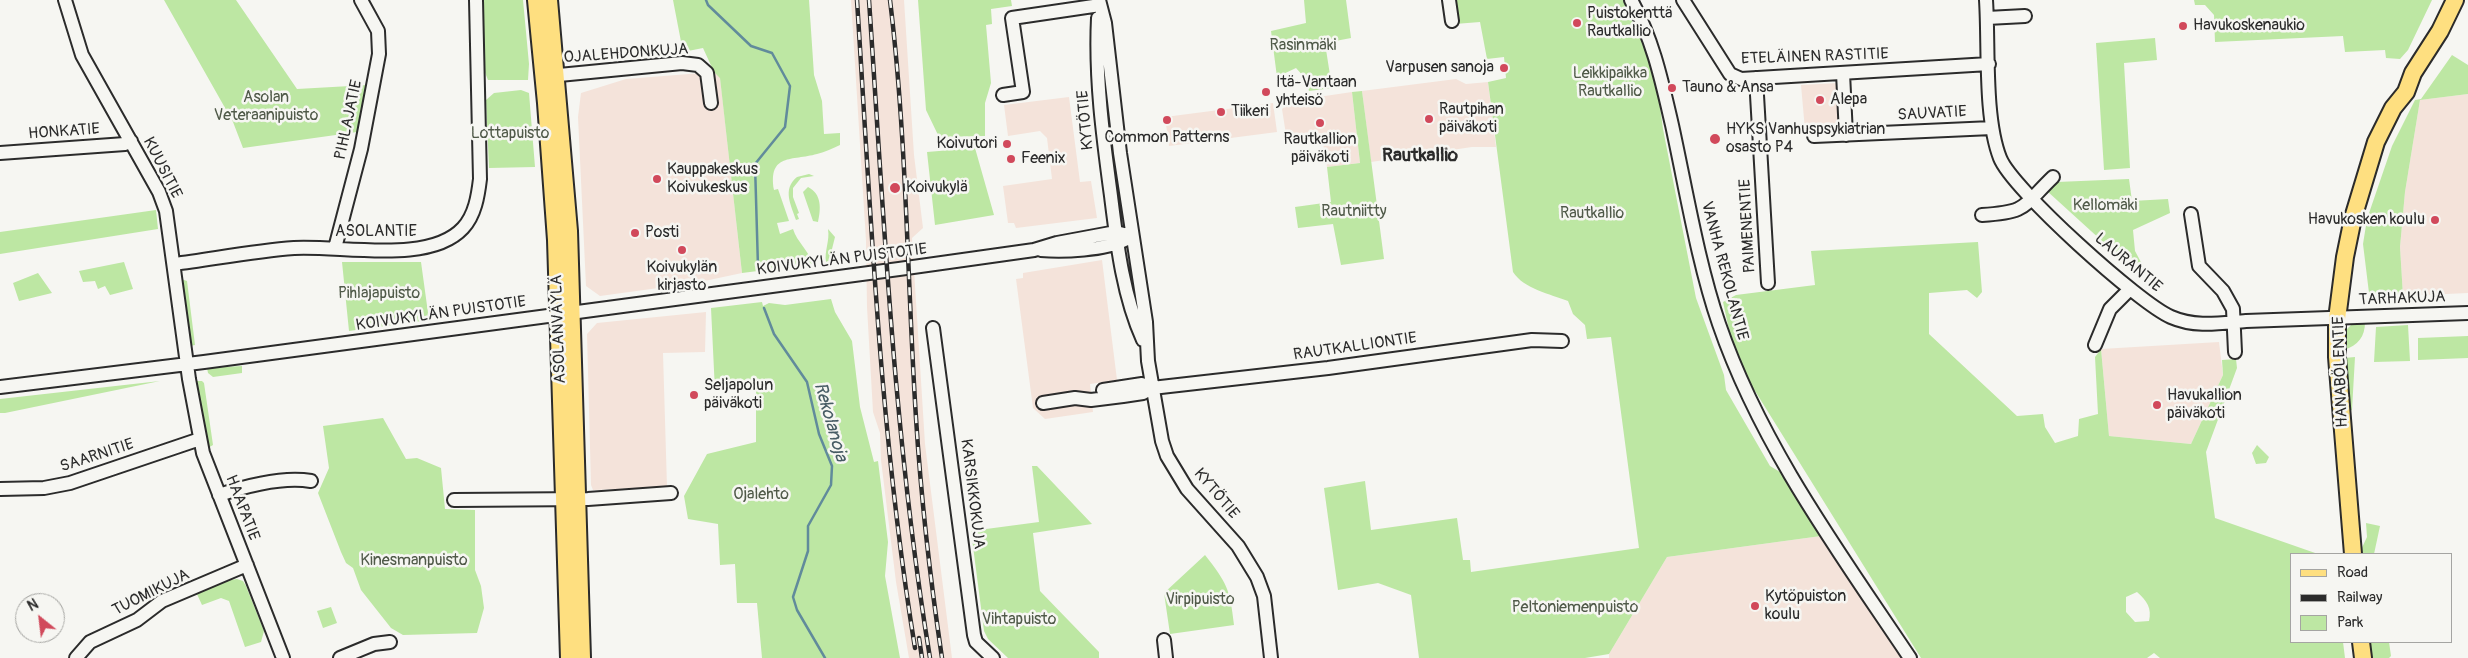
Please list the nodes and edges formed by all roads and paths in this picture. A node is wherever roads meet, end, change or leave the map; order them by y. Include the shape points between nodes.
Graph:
1 (65, 0) edge
2 (361, 0) edge
3 (476, 0) edge
4 (536, 0) edge
5 (549, 0) edge
6 (1449, 0) edge
7 (1631, 0) edge
8 (1683, 0) edge
9 (1986, 0) edge
10 (2455, 0) edge
11 (1100, 3) edge
12 (2025, 16) dead end
13 (1987, 18) junction
14 (1452, 21) dead end
15 (1989, 64) junction
16 (1843, 73) junction
17 (550, 76) junction
18 (1756, 78) junction
19 (1003, 95) dead end
20 (711, 103) dead end
21 (1992, 128) junction
22 (1846, 135) junction
23 (1814, 136) dead end
24 (131, 141) junction
25 (0, 153) edge
26 (2053, 177) dead end
27 (2031, 200) junction
28 (2191, 214) dead end
29 (1982, 215) dead end
30 (1132, 236) junction
31 (1117, 238) junction
32 (335, 248) junction
33 (174, 264) junction
34 (1768, 283) dead end
35 (2130, 288) junction
36 (2468, 312) edge
37 (564, 313) junction
38 (2338, 319) junction
39 (2234, 322) junction
40 (933, 328) dead end
41 (1562, 341) dead end
42 (2095, 345) dead end
43 (1146, 346) junction
44 (2235, 352) dead end
45 (186, 364) junction
46 (0, 387) edge
47 (1152, 388) junction
48 (1043, 403) dead end
49 (200, 439) junction
50 (311, 481) dead end
51 (0, 490) edge
52 (671, 493) dead end
53 (219, 495) junction
54 (571, 498) junction
55 (454, 500) dead end
56 (2353, 553) edge
57 (246, 565) junction
58 (1164, 640) dead end
59 (390, 642) dead end
60 (2361, 643) edge
61 (76, 658) edge
62 (283, 658) edge
63 (340, 658) edge
64 (569, 658) edge
65 (582, 658) edge
66 (993, 658) edge
67 (1166, 658) edge
68 (1271, 658) edge
69 (1910, 658) edge
70 (2363, 658) edge

1 - 24 street, KUUSITIE via 82,55
2 - 32 street, PIHLAJATIE via 378,30 379,54 361,149
3 - 32 street, ASOLANTIE via 480,179 476,205 468,222 454,235 420,250
4 - 17 main road, ASOLANVÄYLÄ
5 - 17 main road, ASOLANVÄYLÄ
6 - 14 street
7 - 69 street, VANHA REKOLANTIE via 1662,79 1709,290 1738,375 1785,466
8 - 18 street, ETELÄINEN RASTITIE via 1730,74 1740,79
9 - 13 street, LAURANTIE
10 - 38 main road, HANABÖLENTIE via 2376,142 2353,218
11 - 19 street via 1012,18 1022,92
11 - 30 street, KYTÖTIE
11 - 31 street, KYTÖTIE via 1099,106
12 - 13 street
13 - 15 street, LAURANTIE
15 - 16 street, ETELÄINEN RASTITIE
15 - 21 street, LAURANTIE
16 - 18 street, ETELÄINEN RASTITIE
16 - 22 street
17 - 20 street, OJALEHDONKUJA via 682,63 698,65 708,73
17 - 37 main road, ASOLANVÄYLÄ via 569,231
18 - 34 street, PAIMENENTIE
21 - 22 street, SAUVATIE
21 - 27 street, LAURANTIE via 2001,161
22 - 23 street, SAUVATIE
24 - 25 street, HONKATIE via 117,145
24 - 33 street, KUUSITIE via 166,211
26 - 27 street
27 - 29 street via 2018,211
27 - 35 street, LAURANTIE
28 - 39 street via 2198,266 2228,297
30 - 31 street, KOIVUKYLÄN PUISTOTIE
30 - 43 street, KYTÖTIE via 1146,322
31 - 37 street, KOIVUKYLÄN PUISTOTIE via 1057,243 1034,250
31 - 43 street, KYTÖTIE via 1126,287
32 - 33 street, ASOLANTIE via 294,248
33 - 45 street, KUUSITIE
35 - 39 street, LAURANTIE via 2171,317 2195,324
35 - 42 street via 2110,309
36 - 38 street, TARHAKUJA
37 - 45 street, KOIVUKYLÄN PUISTOTIE
37 - 54 main road, ASOLANVÄYLÄ
38 - 39 street, LAURANTIE
38 - 56 main road, HANABÖLENTIE via 2340,395
39 - 44 street
40 - 66 street, KARSIKKOKUJA via 974,635 976,642
41 - 47 street, RAUTKALLIONTIE via 1532,340
43 - 47 street, KYTÖTIE
45 - 46 street, KOIVUKYLÄN PUISTOTIE
45 - 49 street, HAAPATIE
47 - 48 street, RAUTKALLIONTIE via 1123,396
47 - 68 street, KYTÖTIE via 1167,456 1187,489 1238,546 1257,577 1264,596
49 - 51 street, SAARNITIE via 70,483
49 - 53 street, HAAPATIE
50 - 53 street via 300,479
52 - 54 street
53 - 57 street, HAAPATIE
54 - 55 street
54 - 64 main road, ASOLANVÄYLÄ
54 - 65 main road, ASOLANVÄYLÄ
57 - 61 street, TUOMIKUJA via 162,601 137,620 90,642
57 - 62 street, HAAPATIE
58 - 67 street
59 - 63 street via 374,644
60 - 70 main road

